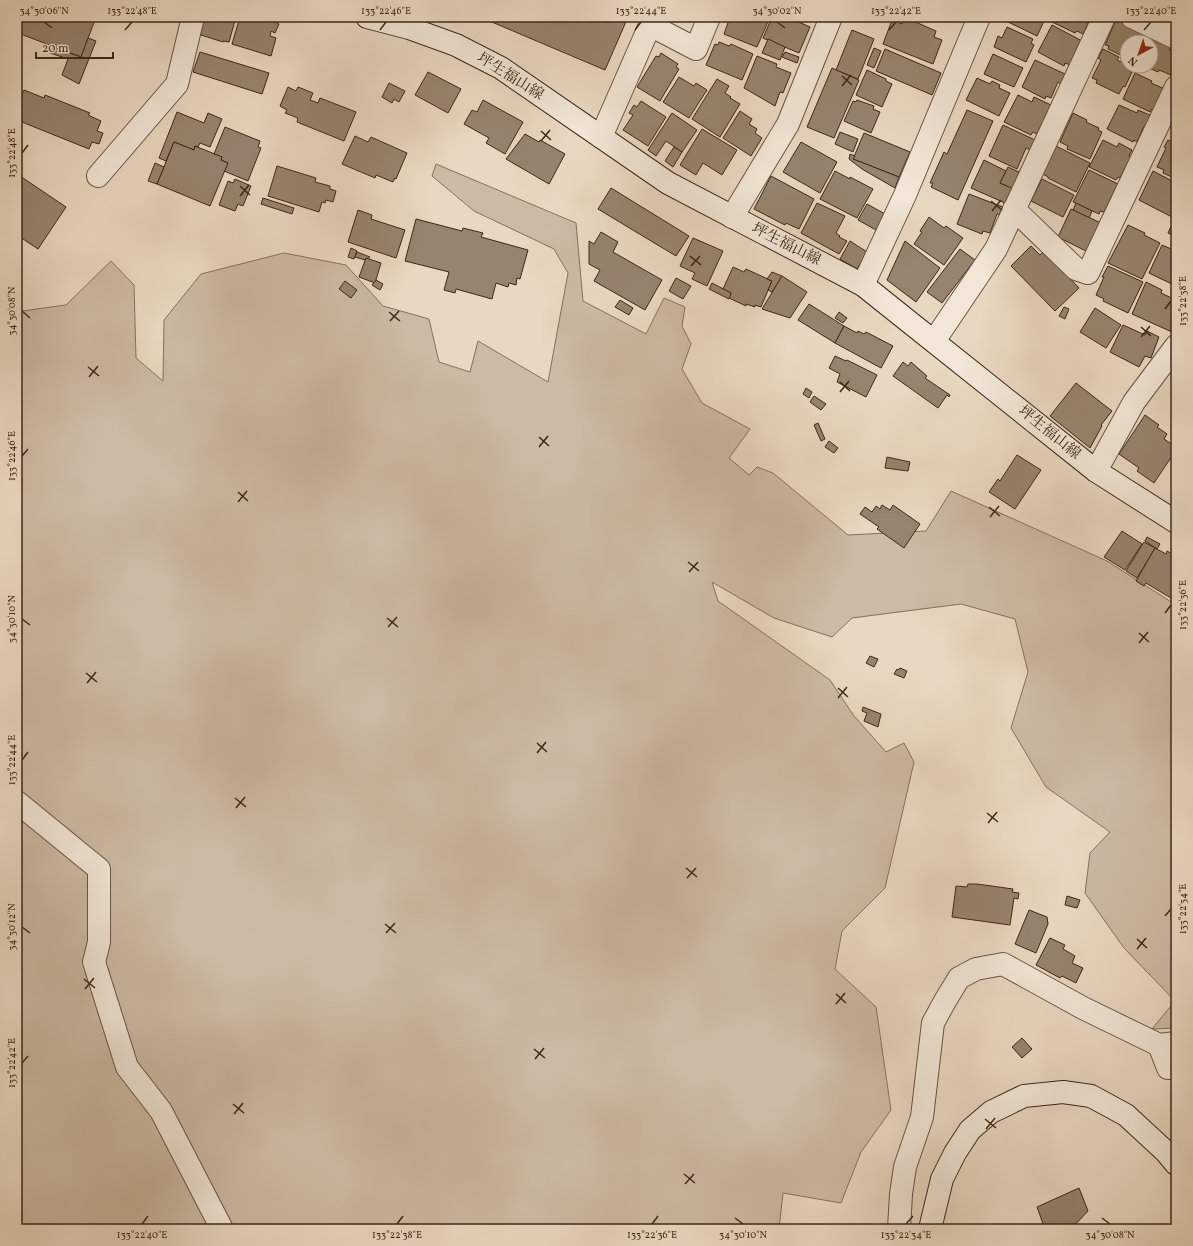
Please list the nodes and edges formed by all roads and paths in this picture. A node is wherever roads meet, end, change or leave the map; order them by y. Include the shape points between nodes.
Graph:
1 (193, 17) edge
2 (367, 17) edge
3 (710, 17) edge
4 (831, 17) edge
5 (979, 17) edge
6 (1104, 17) edge
7 (1132, 17) edge
8 (1176, 38) edge
9 (1176, 87) edge
10 (601, 137) junction
11 (98, 176) dead end
12 (1014, 209) junction
13 (732, 217) junction
14 (863, 285) junction
15 (934, 341) junction
16 (1176, 346) edge
17 (1096, 471) junction
18 (1176, 522) edge
19 (17, 802) edge
20 (1168, 1044) edge
21 (1176, 1068) edge
22 (1176, 1164) edge
23 (222, 1229) edge
24 (899, 1229) edge
25 (930, 1229) edge

1 - 11 street via 177,84
2 - 10 street, 坪生福山線 via 456,44 501,68
3 - 10 street via 696,49 650,25
4 - 13 street via 788,124
5 - 14 street via 905,195
6 - 12 street
7 - 8 street
9 - 12 street via 1088,273 1076,268
10 - 13 street, 坪生福山線 via 668,184
12 - 15 street via 996,249
13 - 14 street, 坪生福山線
14 - 15 street, 坪生福山線
15 - 17 street, 坪生福山線
16 - 17 street via 1134,402
17 - 18 street, 坪生福山線
19 - 23 street via 99,870 99,942 94,962 127,1068 161,1111
20 - 21 street via 1168,1068
20 - 24 street via 1083,1008 1003,964 976,969 959,978 934,1023 922,1117 905,1167
22 - 25 street via 1126,1115 1091,1096 1064,1092 1024,1096 991,1112 970,1130 942,1179

